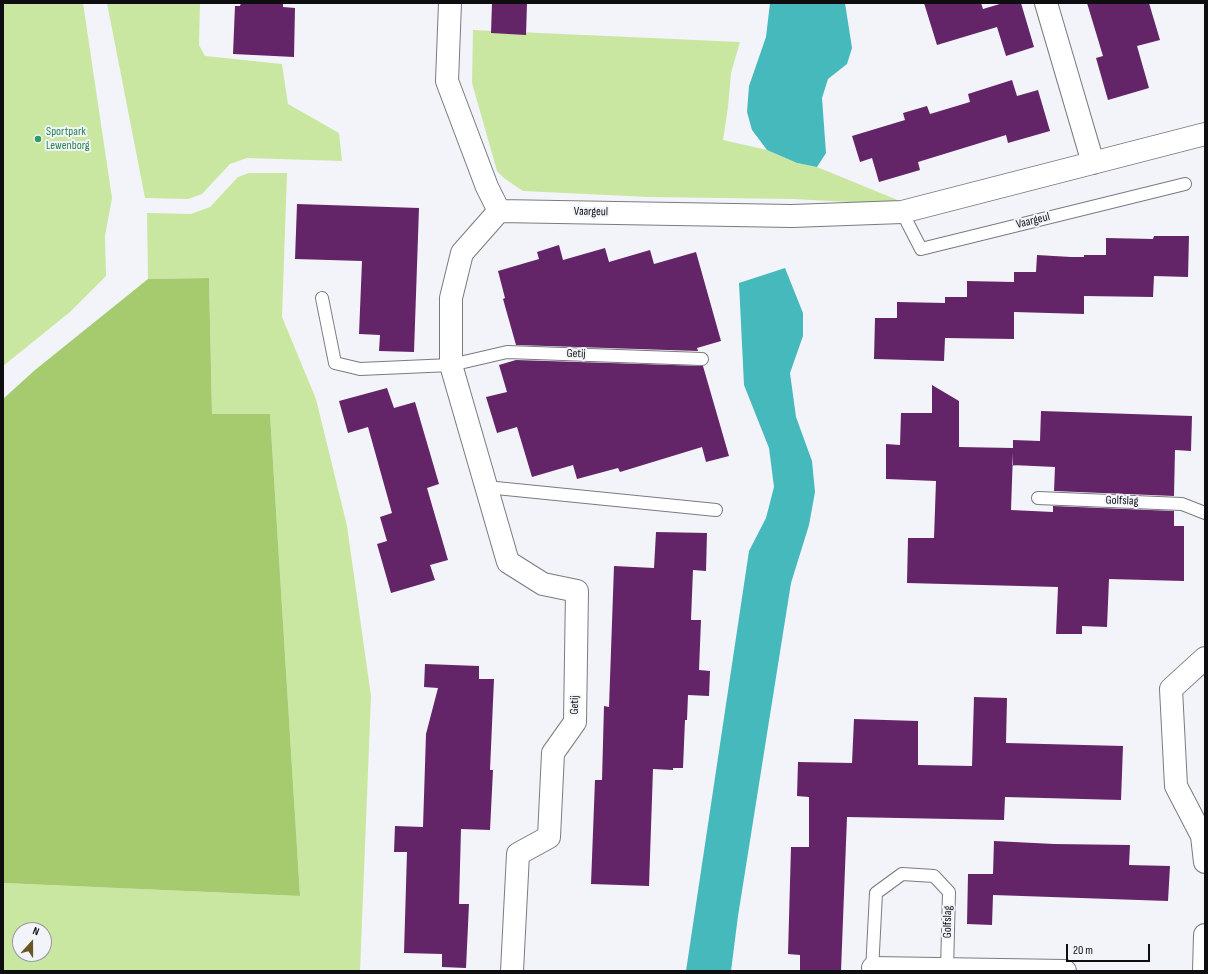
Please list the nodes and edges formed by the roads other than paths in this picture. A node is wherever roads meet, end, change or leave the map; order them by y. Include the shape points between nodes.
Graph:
1 (450, 3) edge
2 (1046, 3) edge
3 (1205, 134) edge
4 (1093, 163) junction
5 (1185, 184) dead end
6 (499, 211) junction
7 (902, 212) junction
8 (322, 298) dead end
9 (702, 359) dead end
10 (451, 365) junction
11 (486, 487) junction
12 (1038, 498) dead end
13 (716, 510) dead end
14 (1205, 513) edge
15 (1205, 658) edge
16 (1205, 862) edge
17 (1205, 934) edge
18 (872, 969) edge
19 (947, 969) junction
20 (512, 971) edge
21 (1065, 971) edge
22 (1204, 971) edge

1 - 6 street via 447,81 487,188
2 - 4 street
3 - 4 street, Vaargeul
4 - 7 street, Vaargeul
5 - 7 lane, Vaargeul via 921,249
6 - 7 street, Vaargeul via 792,216
6 - 10 street, Getij via 462,253 451,298
8 - 10 lane, Getij via 335,363 360,369
9 - 10 lane, Getij via 507,352
10 - 11 street, Getij
11 - 13 lane
11 - 20 street, Getij via 508,562 543,584 577,591 575,722 553,753 549,837 518,854
12 - 14 lane, Golfslag via 1182,504
15 - 16 street via 1172,689 1176,786 1202,836
17 - 22 street
18 - 19 street, Golfslag
18 - 19 lane, Golfslag via 876,893 902,874 934,876 949,892
19 - 21 street, Golfslag

